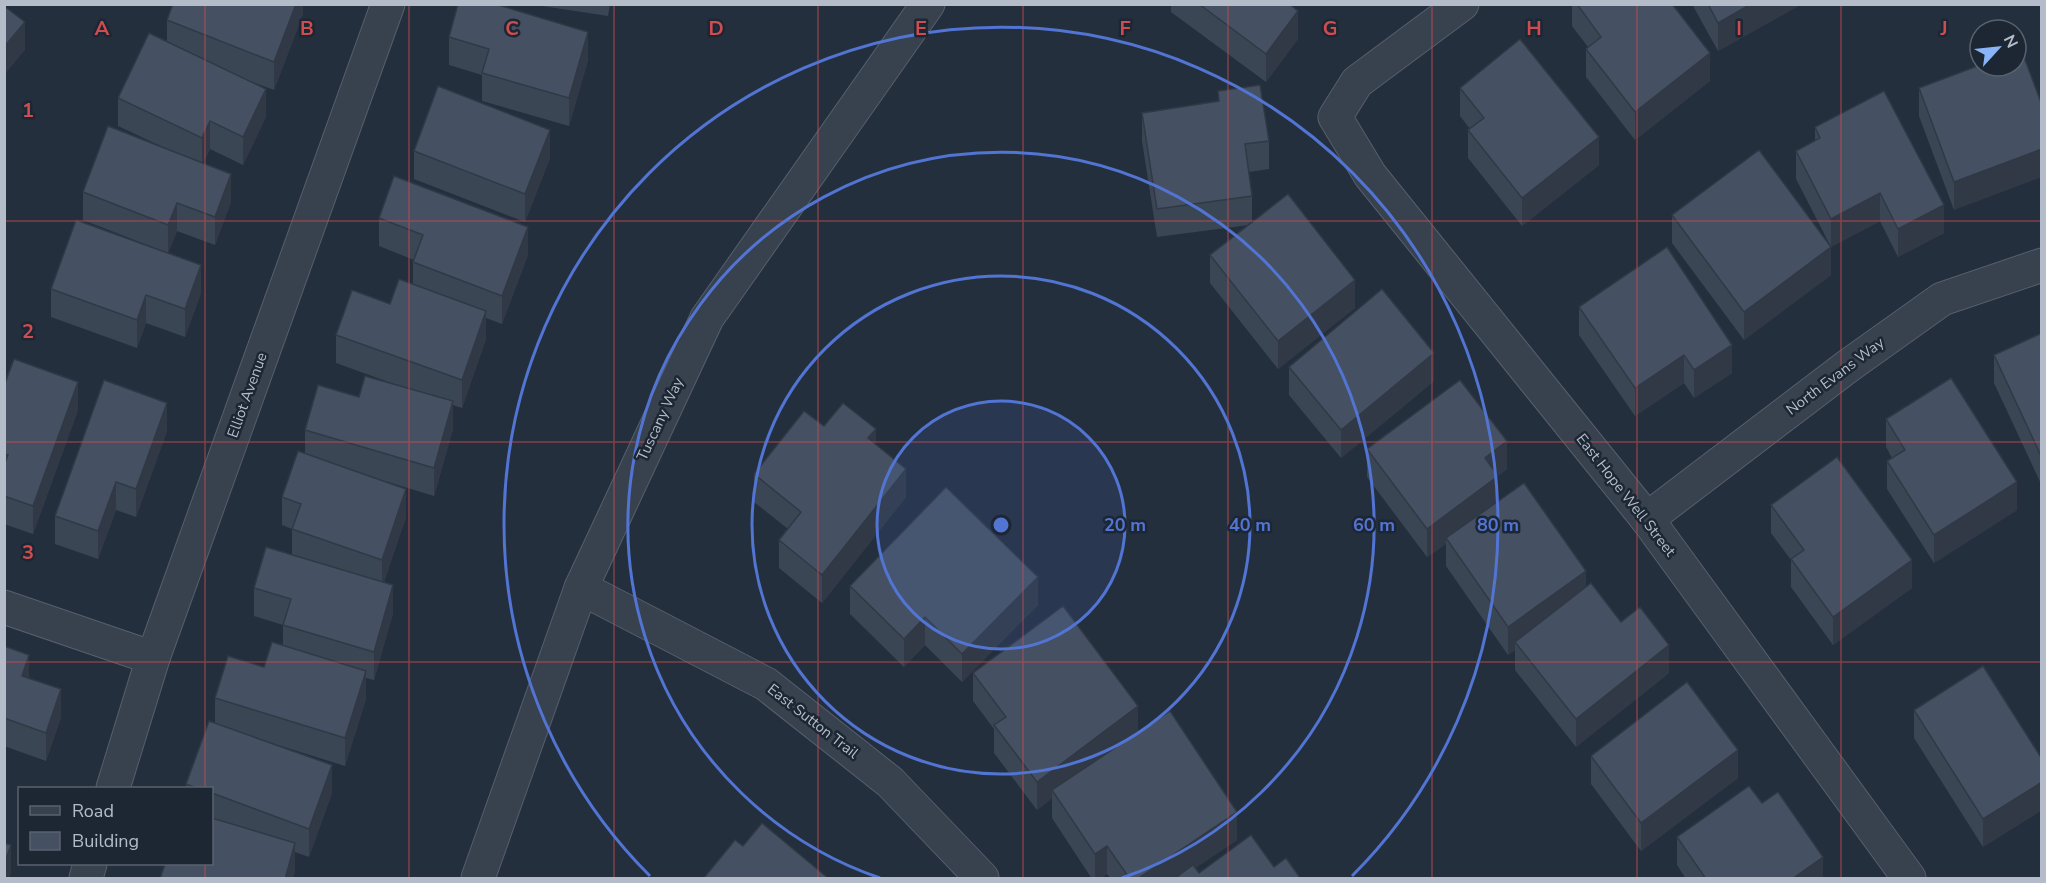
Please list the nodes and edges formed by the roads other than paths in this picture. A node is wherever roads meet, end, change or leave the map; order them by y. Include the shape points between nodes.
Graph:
1 (388, 4) edge
2 (928, 4) edge
3 (1462, 4) edge
4 (2042, 265) edge
5 (1647, 519) junction
6 (581, 588) junction
7 (4, 607) edge
8 (153, 658) junction
9 (114, 787) edge
10 (477, 879) edge
11 (982, 879) edge
12 (1909, 879) edge

1 - 8 street, Elliot Avenue
2 - 6 street, Tuscany Way via 707,318
3 - 5 street, East Hope Well Street via 1357,82 1335,117 1370,175
4 - 5 street, North Evans Way via 1941,299
5 - 12 street, East Hope Well Street
6 - 10 street, Tuscany Way
6 - 11 street, East Sutton Trail via 766,684 890,782
7 - 8 street
8 - 9 street, Elliot Avenue

